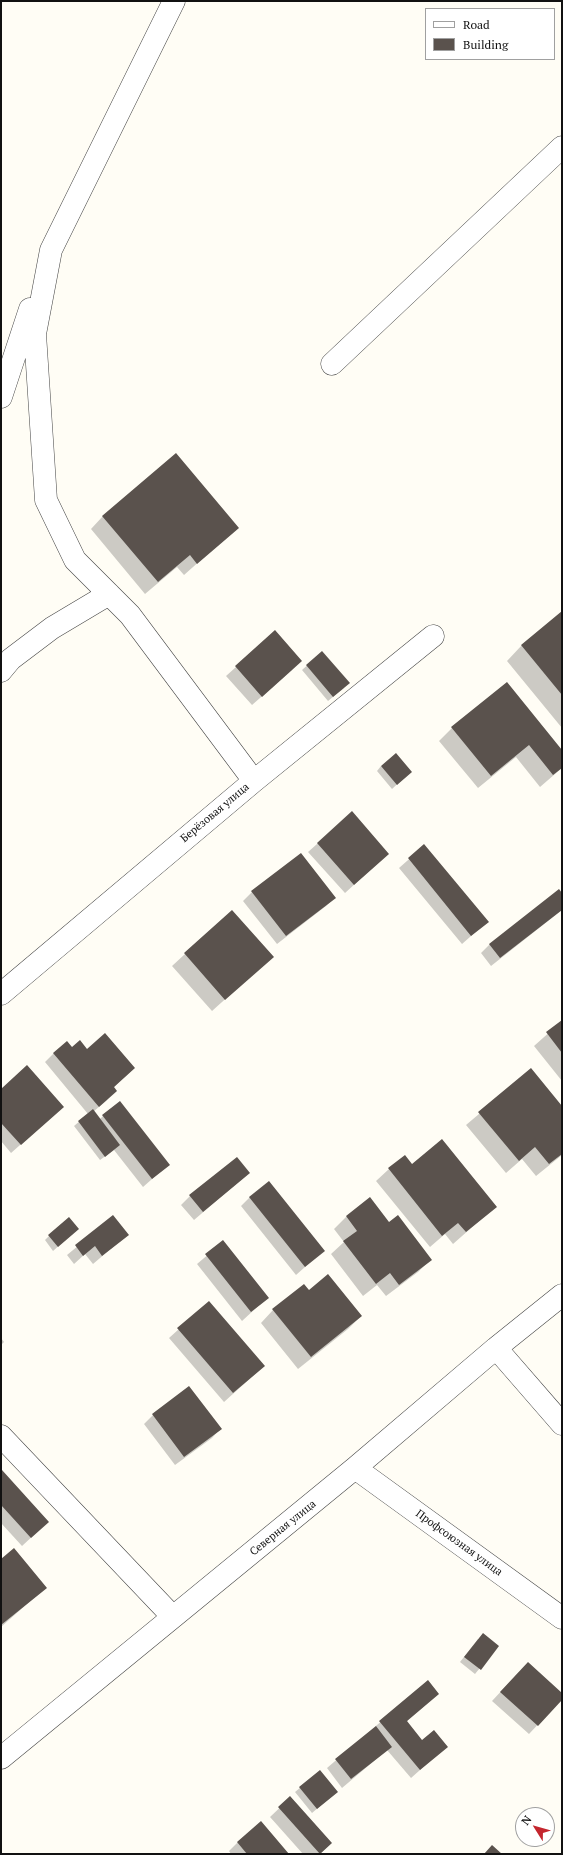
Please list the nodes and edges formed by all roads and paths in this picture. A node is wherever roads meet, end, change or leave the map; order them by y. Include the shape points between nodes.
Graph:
1 (174, 1) edge
2 (562, 147) edge
3 (51, 250) junction
4 (332, 364) dead end
5 (1, 397) edge
6 (109, 594) junction
7 (433, 636) dead end
8 (1, 671) edge
9 (254, 781) junction
10 (1, 994) edge
11 (562, 1295) edge
12 (496, 1348) junction
13 (562, 1424) edge
14 (1, 1436) edge
15 (355, 1468) junction
16 (173, 1617) junction
17 (562, 1618) edge
18 (1, 1758) edge

1 - 3 street
2 - 4 street
3 - 5 street
3 - 6 street via 35,334 46,500 76,560
6 - 8 street via 52,628 11,659
6 - 9 street via 130,616
7 - 9 street, Берёзовая улица
9 - 10 street, Берёзовая улица
11 - 12 street, Северная улица
12 - 13 street
12 - 15 street, Северная улица
14 - 16 street
15 - 16 street, Северная улица
15 - 17 street, Профсоюзная улица
16 - 18 street, Северная улица

